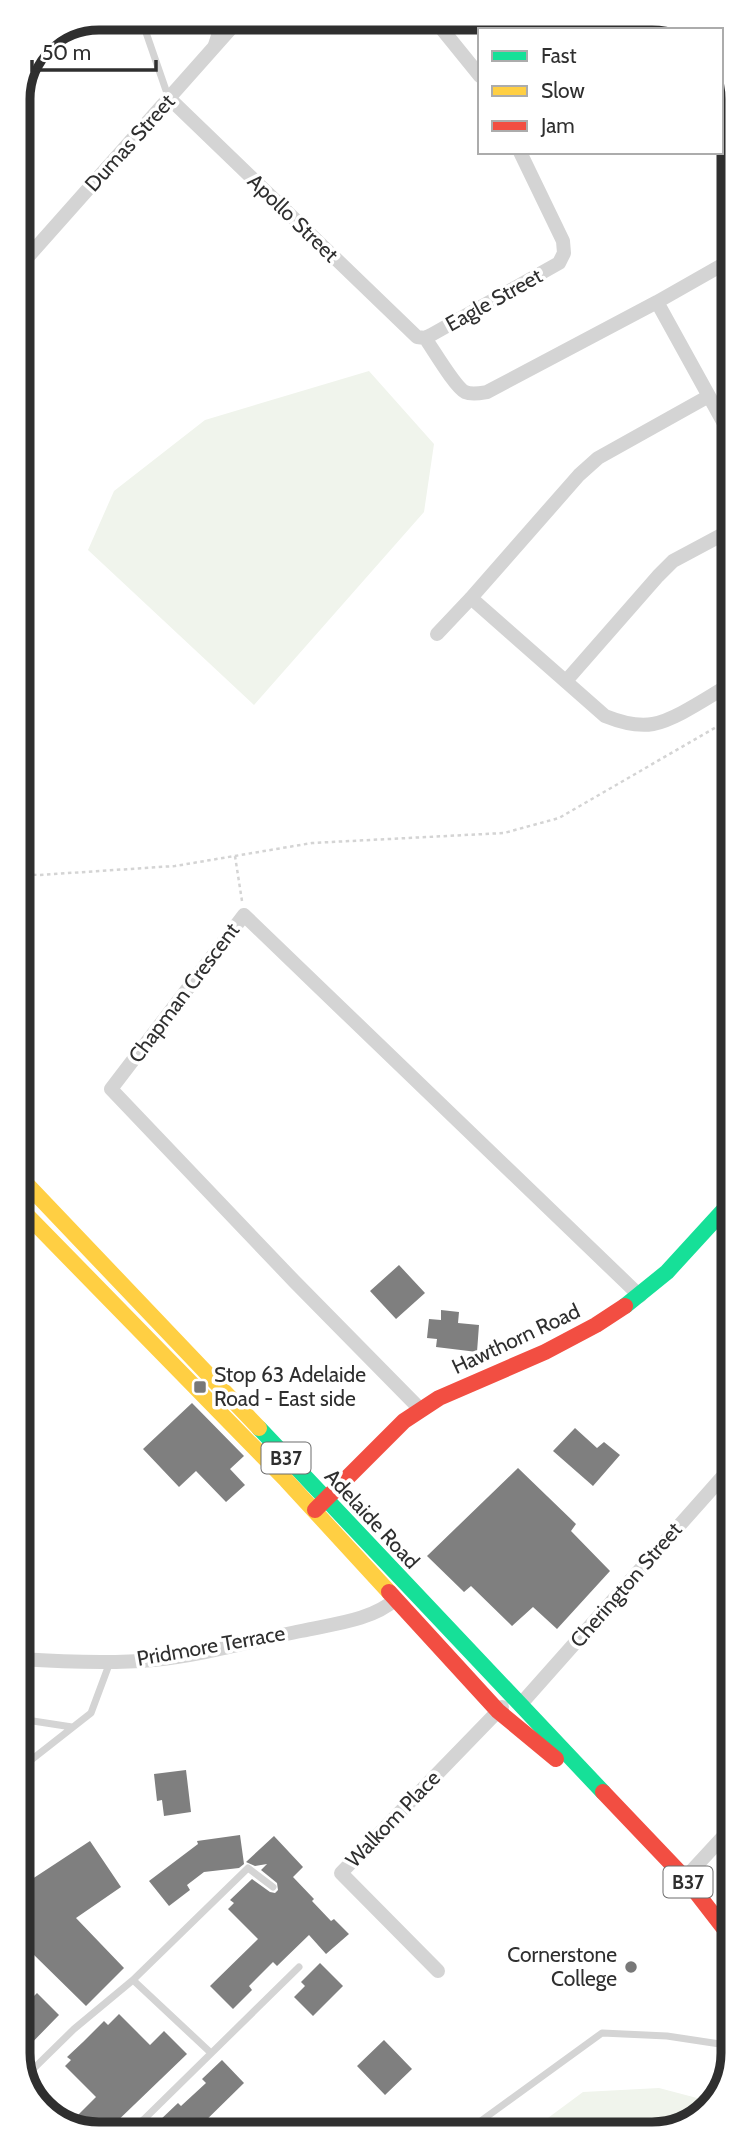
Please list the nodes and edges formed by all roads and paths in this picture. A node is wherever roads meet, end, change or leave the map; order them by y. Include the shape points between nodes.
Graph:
1 (145, 30) edge
2 (216, 30) edge
3 (229, 30) edge
4 (443, 30) edge
5 (209, 53) junction
6 (478, 71) edge
7 (169, 99) junction
8 (521, 154) edge
9 (30, 255) edge
10 (721, 266) edge
11 (657, 302) junction
12 (421, 337) junction
13 (709, 396) junction
14 (721, 409) edge
15 (717, 411) junction
16 (721, 418) edge
17 (721, 535) edge
18 (471, 598) junction
19 (437, 634) dead end
20 (566, 681) junction
21 (721, 690) edge
22 (721, 724) edge
23 (235, 856) junction
24 (30, 875) edge
25 (244, 915) junction
26 (30, 1188) edge
27 (721, 1215) edge
28 (30, 1219) edge
29 (640, 1296) junction
30 (420, 1409) junction
31 (721, 1478) edge
32 (320, 1505) junction
33 (396, 1599) junction
34 (30, 1660) edge
35 (111, 1662) junction
36 (516, 1701) junction
37 (498, 1711) junction
38 (30, 1721) edge
39 (72, 1727) junction
40 (30, 1763) edge
41 (637, 1829) junction
42 (721, 1839) edge
43 (685, 1878) junction
44 (273, 1887) dead end
45 (721, 1924) edge
46 (299, 1967) dead end
47 (438, 1971) dead end
48 (133, 1980) junction
49 (721, 2044) edge
50 (211, 2053) junction
51 (32, 2070) edge
52 (143, 2120) edge
53 (479, 2122) edge

1 - 7 lane
2 - 5 lane
3 - 5 street, Dumas Street
4 - 6 street
5 - 7 street, Dumas Street
7 - 9 street, Dumas Street
7 - 12 street, Apollo Street
8 - 12 street, Eagle Street via 563,241 559,263
10 - 11 street
11 - 12 street, Apollo Street via 476,394 458,386
11 - 13 street
13 - 15 street
13 - 18 street via 598,458
14 - 15 street
15 - 16 street
17 - 20 street via 673,561
18 - 19 street
18 - 20 street
20 - 21 street via 605,716 638,724 672,717
22 - 23 path via 559,818 504,833 312,843
23 - 24 path via 175,866
23 - 25 path
25 - 29 street, Chapman Crescent
25 - 30 street, Chapman Crescent via 111,1089
26 - 32 main road, Adelaide Road / B37
27 - 29 main road, Hawthorn Road
28 - 32 main road, Adelaide Road / B37
29 - 30 main road, Hawthorn Road via 573,1339
30 - 32 main road, Hawthorn Road
31 - 36 street, Cherington Street
32 - 33 main road, Adelaide Road / B37
32 - 36 main road, Adelaide Road / B37
33 - 35 street, Pridmore Terrace via 365,1615 217,1649
33 - 37 main road, Adelaide Road / B37
34 - 35 street, Pridmore Terrace
35 - 39 lane via 91,1713
36 - 37 street, Walkom Place
36 - 41 main road, Adelaide Road / B37
37 - 41 main road, Adelaide Road / B37
37 - 47 street, Walkom Place via 341,1873
38 - 39 lane
39 - 40 lane
41 - 43 main road, Adelaide Road / B37
42 - 43 street
43 - 45 main road, Adelaide Road / B37
44 - 48 lane via 248,1868
46 - 50 lane
48 - 50 lane
48 - 51 lane
49 - 53 lane via 602,2033
50 - 52 lane

